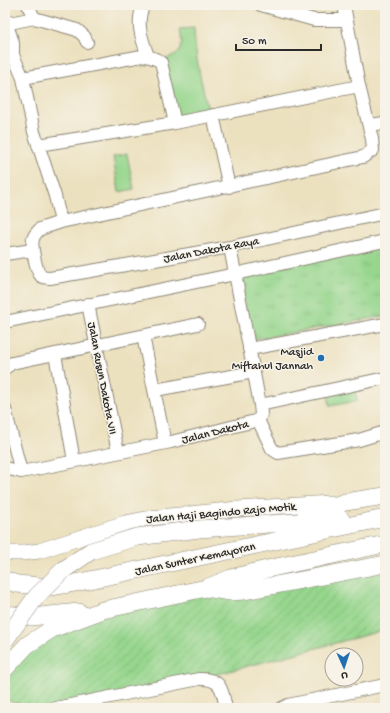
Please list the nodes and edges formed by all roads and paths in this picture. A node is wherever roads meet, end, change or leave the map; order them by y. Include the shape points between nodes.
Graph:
1 (28, 5) edge
2 (144, 5) edge
3 (261, 5) edge
4 (344, 5) edge
5 (34, 18) junction
6 (346, 20) junction
7 (6, 22) edge
8 (87, 42) dead end
9 (148, 56) junction
10 (23, 78) junction
11 (358, 86) junction
12 (213, 115) junction
13 (385, 122) edge
14 (175, 123) junction
15 (369, 125) junction
16 (38, 145) junction
17 (229, 187) junction
18 (385, 213) edge
19 (61, 222) junction
20 (385, 242) edge
21 (230, 247) junction
22 (33, 250) junction
23 (5, 253) edge
24 (235, 274) junction
25 (88, 304) junction
26 (5, 322) edge
27 (198, 324) dead end
28 (385, 324) edge
29 (143, 336) junction
30 (96, 345) junction
31 (249, 349) junction
32 (55, 354) junction
33 (5, 368) edge
34 (254, 372) junction
35 (385, 378) edge
36 (155, 390) junction
37 (260, 405) junction
38 (5, 409) edge
39 (258, 420) junction
40 (385, 432) edge
41 (165, 443) junction
42 (118, 452) junction
43 (74, 461) junction
44 (5, 468) edge
45 (21, 472) junction
46 (385, 496) edge
47 (345, 502) junction
48 (385, 518) edge
49 (289, 522) junction
50 (385, 544) edge
51 (5, 553) edge
52 (385, 564) edge
53 (5, 580) edge
54 (206, 588) junction
55 (103, 610) junction
56 (5, 614) edge
57 (5, 640) edge
58 (5, 669) edge
59 (385, 685) edge
60 (56, 708) edge
61 (226, 708) edge
62 (282, 708) edge

1 - 5 street
2 - 9 street via 140,14 140,37
3 - 6 street via 314,20
4 - 6 street
5 - 7 street
5 - 8 street via 77,30
6 - 11 street
7 - 10 street via 13,43 13,55
9 - 10 street
9 - 14 street via 161,62
10 - 16 street
11 - 12 street
11 - 15 street
12 - 14 street
12 - 17 street
13 - 15 street
14 - 16 street
15 - 17 street via 373,150 363,157
16 - 19 street
17 - 19 street
18 - 21 street, Jalan Dakota Raya
19 - 22 street via 40,229 33,240
20 - 24 street
21 - 22 street, Jalan Dakota Raya via 50,278 41,276 38,272
21 - 24 street, Jalan Dakota
22 - 23 street
24 - 25 street
24 - 31 street, Jalan Dakota
25 - 26 street
25 - 30 street, Jalan Rusun Dakota VII
27 - 29 street
28 - 31 street
29 - 30 street
29 - 36 street
30 - 32 street
30 - 42 street, Jalan Rusun Dakota VII
31 - 34 street, Jalan Dakota
32 - 33 street via 12,363
32 - 43 street
34 - 36 street
34 - 37 street, Jalan Dakota
35 - 37 street
36 - 41 street
37 - 39 street, Jalan Dakota via 261,416
38 - 45 street
39 - 40 street via 272,449 278,453 359,440
39 - 41 street, Jalan Dakota
41 - 42 street, Jalan Dakota
42 - 43 street, Jalan Dakota
43 - 45 street, Jalan Dakota
44 - 45 street, Jalan Dakota
46 - 47 main road, Jalan Haji Bagindo Rajo Motik
47 - 49 main road, Jalan Haji Bagindo Rajo Motik
47 - 51 street, Jalan Haji Bagindo Rajo Motik via 150,518 124,523 39,551
48 - 49 main road, Jalan Haji Bagindo Rajo Motik
48 - 53 main road, Jalan Sunter Kemayoran via 65,585 50,587
49 - 57 main road, Jalan Haji Bagindo Rajo Motik, bridge via 137,537 91,551 62,571 36,597
50 - 54 main road via 267,568
52 - 54 main road via 244,591 230,592
54 - 55 main road
55 - 56 main road via 31,617
55 - 58 main road via 52,629 27,645
59 - 62 street
60 - 61 street via 208,678 222,689

